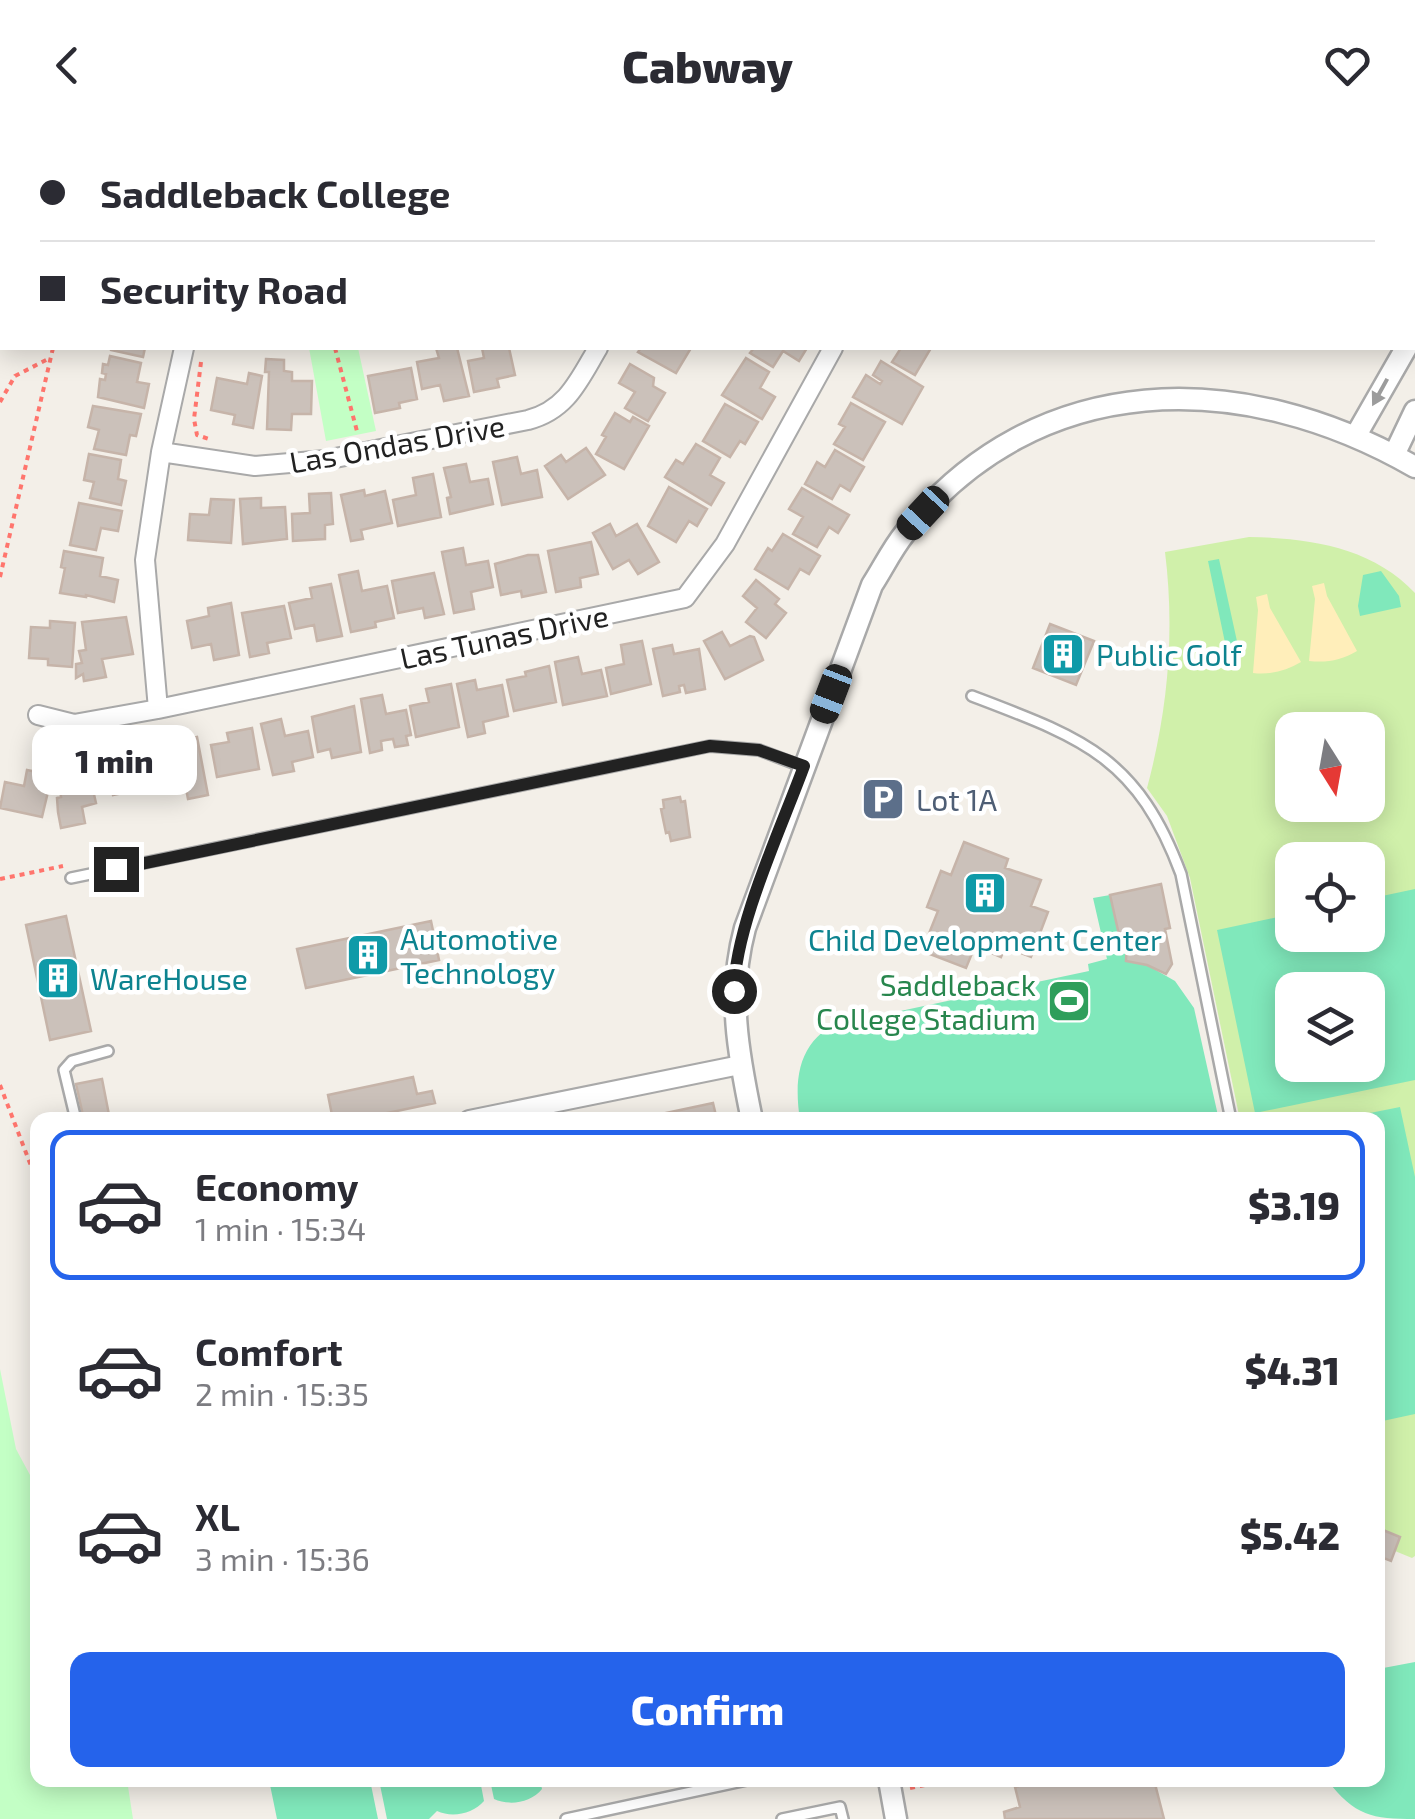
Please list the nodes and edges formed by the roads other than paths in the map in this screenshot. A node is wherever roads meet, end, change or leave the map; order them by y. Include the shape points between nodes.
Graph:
1 (184, 350) edge
2 (597, 350) edge
3 (831, 350) edge
4 (1405, 350) edge
5 (1415, 411) edge
6 (1355, 437) junction
7 (161, 452) junction
8 (1394, 455) junction
9 (1415, 467) edge
10 (972, 696) dead end
11 (158, 709) junction
12 (38, 715) dead end
13 (804, 766) junction
14 (71, 878) road end
15 (108, 1052) dead end
16 (740, 1066) junction
17 (74, 1112) edge
18 (541, 1112) edge
19 (750, 1112) edge
20 (1229, 1112) edge
21 (700, 1787) edge
22 (890, 1787) edge
23 (572, 1818) edge
24 (782, 1819) edge
25 (842, 1819) edge
26 (896, 1819) edge

1 - 7 street
2 - 7 street, Las Ondas Drive via 566,401 528,420 325,460 255,466
3 - 11 street, Las Tunas Drive via 726,544 685,598
4 -> 6 street
5 - 8 street
6 - 8 street
6 - 13 street via 1264,407 1174,397 1070,416 1010,442 943,492 903,535 872,585
7 - 11 street via 144,560
8 - 9 street
10 - 20 lane via 1086,742 1148,803 1180,874
11 - 12 street, Las Tunas Drive via 74,724
13 - 14 lane via 759,750 710,746
13 - 16 street via 737,959
15 - 17 lane via 72,1061 64,1070
16 - 18 street
16 - 19 street
21 - 23 lane
22 - 26 street
24 - 25 lane via 840,1807

